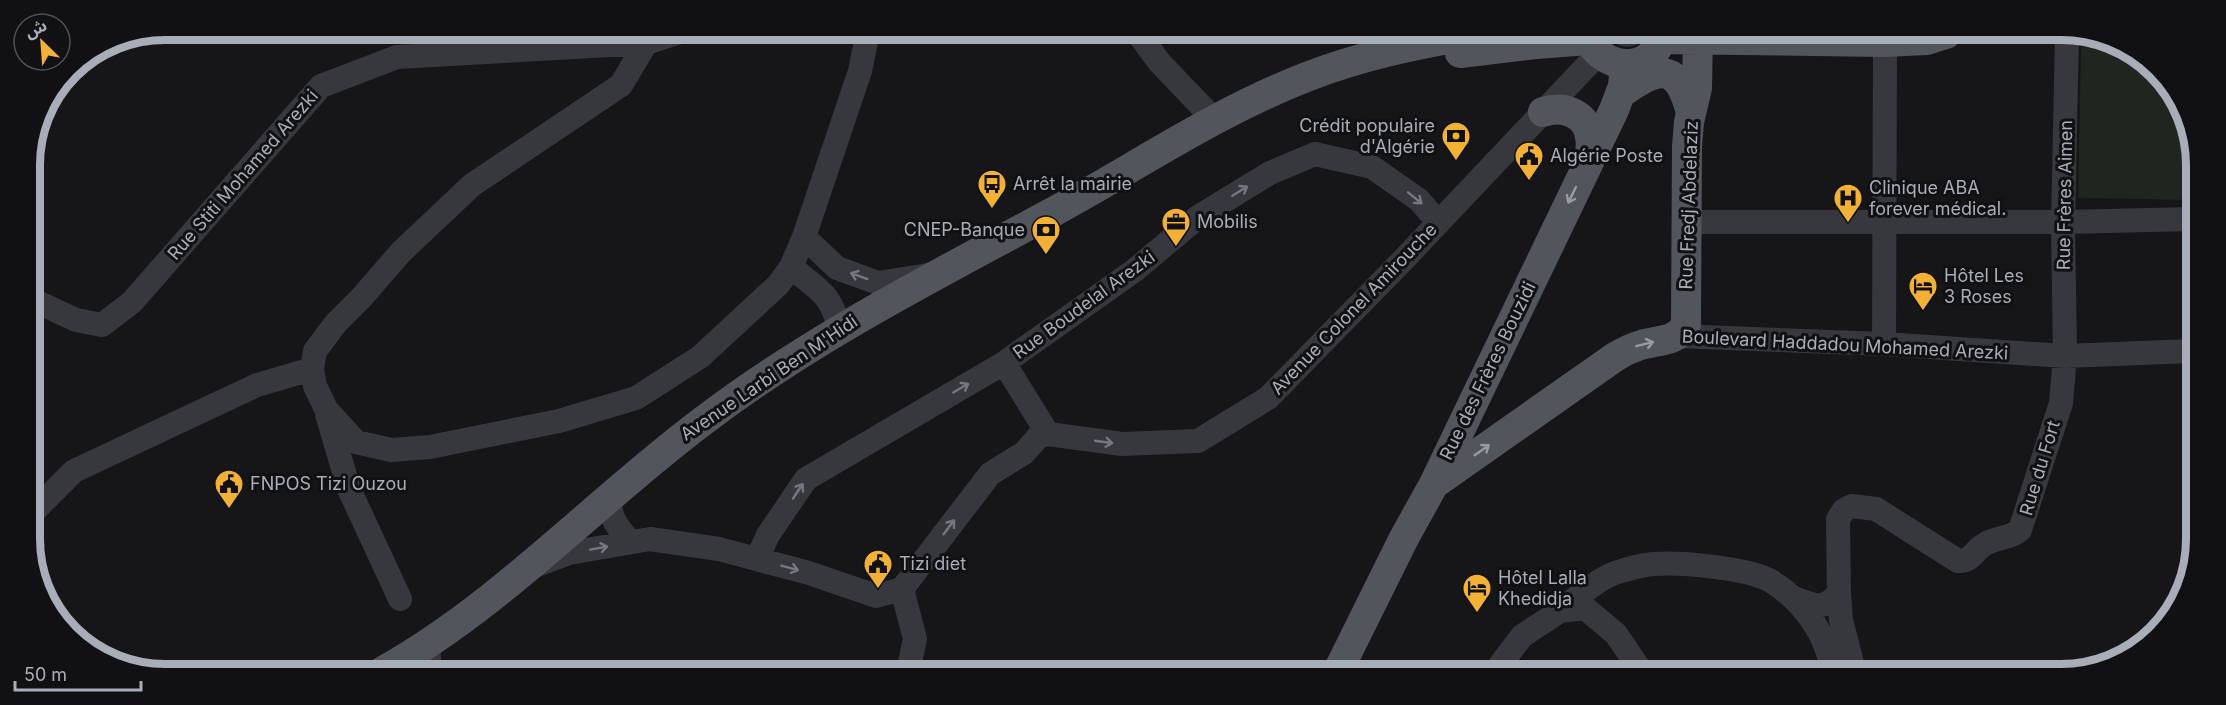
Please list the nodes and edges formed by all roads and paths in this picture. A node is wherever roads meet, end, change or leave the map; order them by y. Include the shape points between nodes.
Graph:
1 (1143, 40) edge
2 (1367, 40) edge
3 (1441, 40) edge
4 (1661, 40) edge
5 (1698, 40) edge
6 (1827, 40) edge
7 (1926, 40) edge
8 (602, 41) edge
9 (647, 41) edge
10 (866, 41) edge
11 (2067, 41) edge
12 (1885, 42) junction
13 (1599, 48) edge
14 (1620, 94) junction
15 (1694, 100) junction
16 (1543, 112) junction
17 (1197, 122) junction
18 (1589, 161) junction
19 (2186, 219) edge
20 (1438, 222) junction
21 (1687, 222) junction
22 (2063, 222) junction
23 (1885, 223) junction
24 (804, 237) junction
25 (790, 267) junction
26 (937, 274) junction
27 (41, 303) edge
28 (839, 329) junction
29 (1677, 336) junction
30 (1884, 344) junction
31 (2186, 351) edge
32 (2065, 356) junction
33 (1004, 363) junction
34 (312, 369) junction
35 (326, 409) junction
36 (1048, 434) junction
37 (1434, 484) junction
38 (611, 497) junction
39 (40, 505) edge
40 (631, 542) junction
41 (757, 559) junction
42 (524, 571) junction
43 (902, 589) junction
44 (1839, 592) junction
45 (1793, 598) junction
46 (400, 599) dead end
47 (1560, 611) junction
48 (427, 657) edge
49 (405, 664) edge
50 (910, 664) edge
51 (1341, 664) edge
52 (1501, 664) edge
53 (1636, 664) edge
54 (1830, 664) edge
55 (1852, 664) edge

1 - 17 street
2 - 17 main road, Avenue Larbi Ben M'Hidi via 1281,69 1221,99
3 - 17 main road, Avenue Larbi Ben M'Hidi via 1356,59
4 - 13 main road, Avenue Larbi Ben M'Hidi via 1643,60
4 - 15 main road via 1686,65
5 - 15 main road, Rue Fredj Abdelaziz
6 - 12 main road
7 - 12 main road
8 - 27 street, Rue Stiti Mohamed Arezki via 397,57 321,86 132,302 102,325 76,320
9 - 34 street via 621,85 472,185 401,252 336,323 315,351
10 - 24 street via 860,71
11 - 22 street, Rue Frères Aimen
12 - 23 street
13 - 14 main road, Rue des Frères Bouzidi
13 - 16 street, Avenue Colonel Amirouche
13 - 17 main road, Avenue Larbi Ben M'Hidi via 1491,48 1452,54 1328,84 1224,128 1200,134
14 - 15 main road via 1650,74 1665,74
14 - 18 main road, Rue des Frères Bouzidi
15 - 21 main road, Rue Fredj Abdelaziz via 1687,147
16 - 18 main road via 1560,109 1582,120 1590,134
16 - 20 street, Avenue Colonel Amirouche
17 - 26 main road, Avenue Larbi Ben M'Hidi via 1080,197
18 -> 37 main road, Rue des Frères Bouzidi
19 - 22 street
33 -> 20 street, Rue Boudelal Arezki via 1135,270 1198,217 1270,173 1315,154 1372,167 1419,200
36 -> 20 street, Avenue Colonel Amirouche via 1122,444 1198,441 1268,398
21 - 23 street
21 - 29 main road, Rue Fredj Abdelaziz via 1686,324
22 - 23 street
22 - 32 street, Rue Frères Aimen
23 - 30 street
24 - 25 street
26 -> 24 street via 878,283 837,268
25 - 28 street via 827,296
25 - 35 street via 778,285 700,357 636,398 559,421 430,447 391,450 356,442
26 - 28 main road, Avenue Larbi Ben M'Hidi
28 - 38 main road, Avenue Larbi Ben M'Hidi via 704,420
29 - 30 street, Boulevard Haddadou Mohamed Arezki
37 -> 29 main road, Boulevard Haddadou Mohamed Arezki via 1623,352
30 - 32 street, Boulevard Haddadou Mohamed Arezki
31 - 32 street, Boulevard Haddadou Mohamed Arezki
32 - 44 street, Rue du Fort via 2061,402 2020,530 1984,544 1964,562 1876,509 1852,506 1838,519
33 - 36 street
41 -> 33 street, Rue Boudelal Arezki via 768,535 806,479
34 - 35 street
34 - 39 street via 256,385 74,471
35 - 46 street via 350,489
43 -> 36 street via 990,474 1024,453 1039,436
37 - 51 main road, Rue des Frères Bouzidi
38 - 40 street via 611,514 618,529
38 - 42 main road, Avenue Larbi Ben M'Hidi
40 - 41 street via 650,539
42 -> 40 street via 568,553
41 -> 43 street via 876,596
42 - 48 main road, Avenue Larbi Ben M'Hidi
43 - 50 street via 915,639
44 - 45 street via 1822,606
44 - 55 street via 1841,621
45 - 47 street via 1755,574 1652,564 1610,575
45 - 54 street via 1809,616
47 - 52 street via 1522,636
47 - 53 street via 1585,608 1616,634
48 - 49 main road, Avenue Larbi Ben M'Hidi

